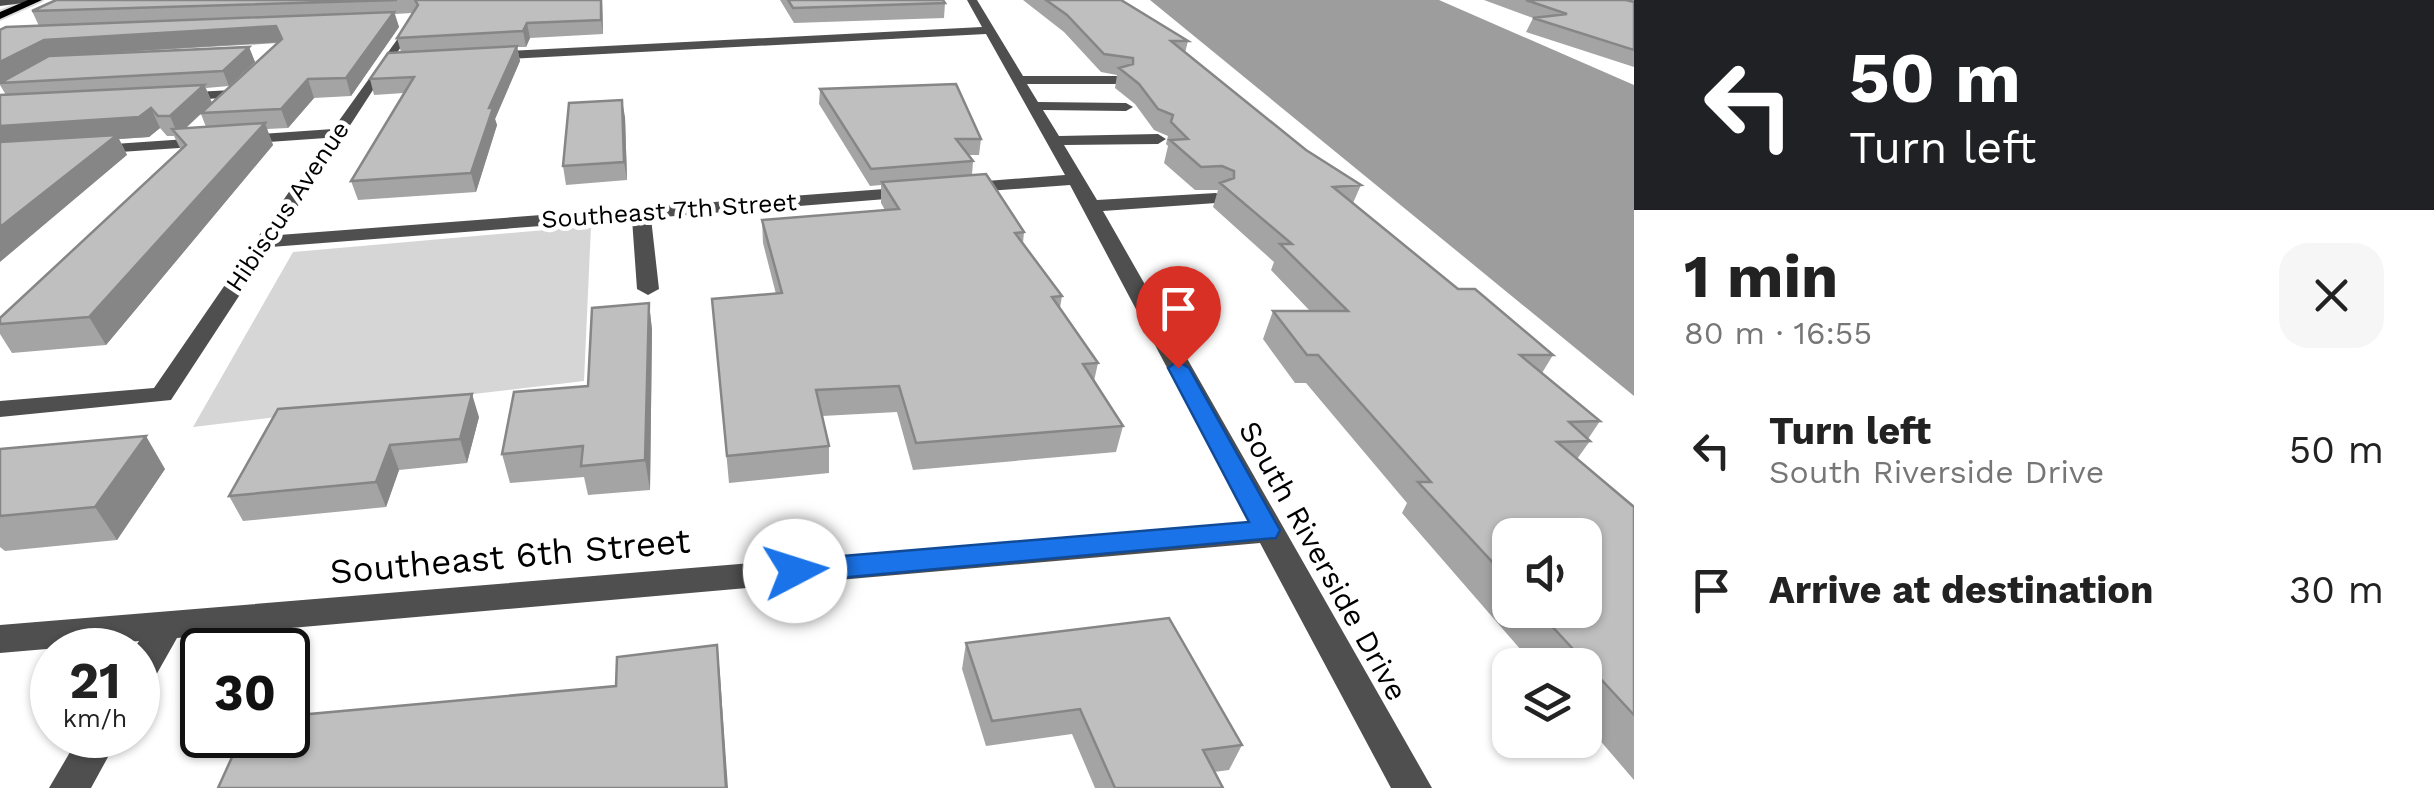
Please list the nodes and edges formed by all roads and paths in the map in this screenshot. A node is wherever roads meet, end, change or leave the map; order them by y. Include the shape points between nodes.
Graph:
1 (972, 0) edge
2 (35, 1) edge
3 (0, 3) edge
4 (0, 16) edge
5 (405, 19) edge
6 (988, 30) junction
7 (482, 56) edge
8 (1017, 80) junction
9 (1120, 80) edge
10 (248, 81) edge
11 (233, 94) junction
12 (156, 98) edge
13 (1033, 106) junction
14 (1126, 107) edge
15 (336, 133) junction
16 (1158, 139) edge
17 (1054, 141) junction
18 (184, 143) junction
19 (74, 150) edge
20 (1076, 179) junction
21 (1216, 198) edge
22 (1090, 206) junction
23 (642, 212) junction
24 (262, 242) junction
25 (648, 289) dead end
26 (0, 409) edge
27 (1267, 530) junction
28 (166, 626) junction
29 (160, 636) edge
30 (0, 639) edge
31 (87, 758) edge
32 (69, 788) edge
33 (1412, 788) edge

1 - 6 street, South Riverside Drive
2 - 3 street
2 - 4 main road
5 - 15 street, Hibiscus Avenue via 394,61
6 - 7 street
6 - 8 street, South Riverside Drive
8 - 9 street
8 - 13 street, South Riverside Drive
10 - 11 street
11 - 12 street
11 - 18 street
13 - 14 street
13 - 17 street, South Riverside Drive
15 - 18 street
15 - 24 street, Hibiscus Avenue
16 - 17 street
17 - 20 street, South Riverside Drive
18 - 19 street
20 - 22 street, South Riverside Drive
20 - 23 street, Southeast 7th Street
21 - 22 street
22 - 27 street, South Riverside Drive
23 - 24 street, Southeast 7th Street
23 - 25 street
24 - 26 street, Hibiscus Avenue via 162,394
27 - 28 street, Southeast 6th Street
27 - 33 street, South Riverside Drive
28 - 29 street
28 - 30 street, Southeast 6th Street
31 - 32 street

